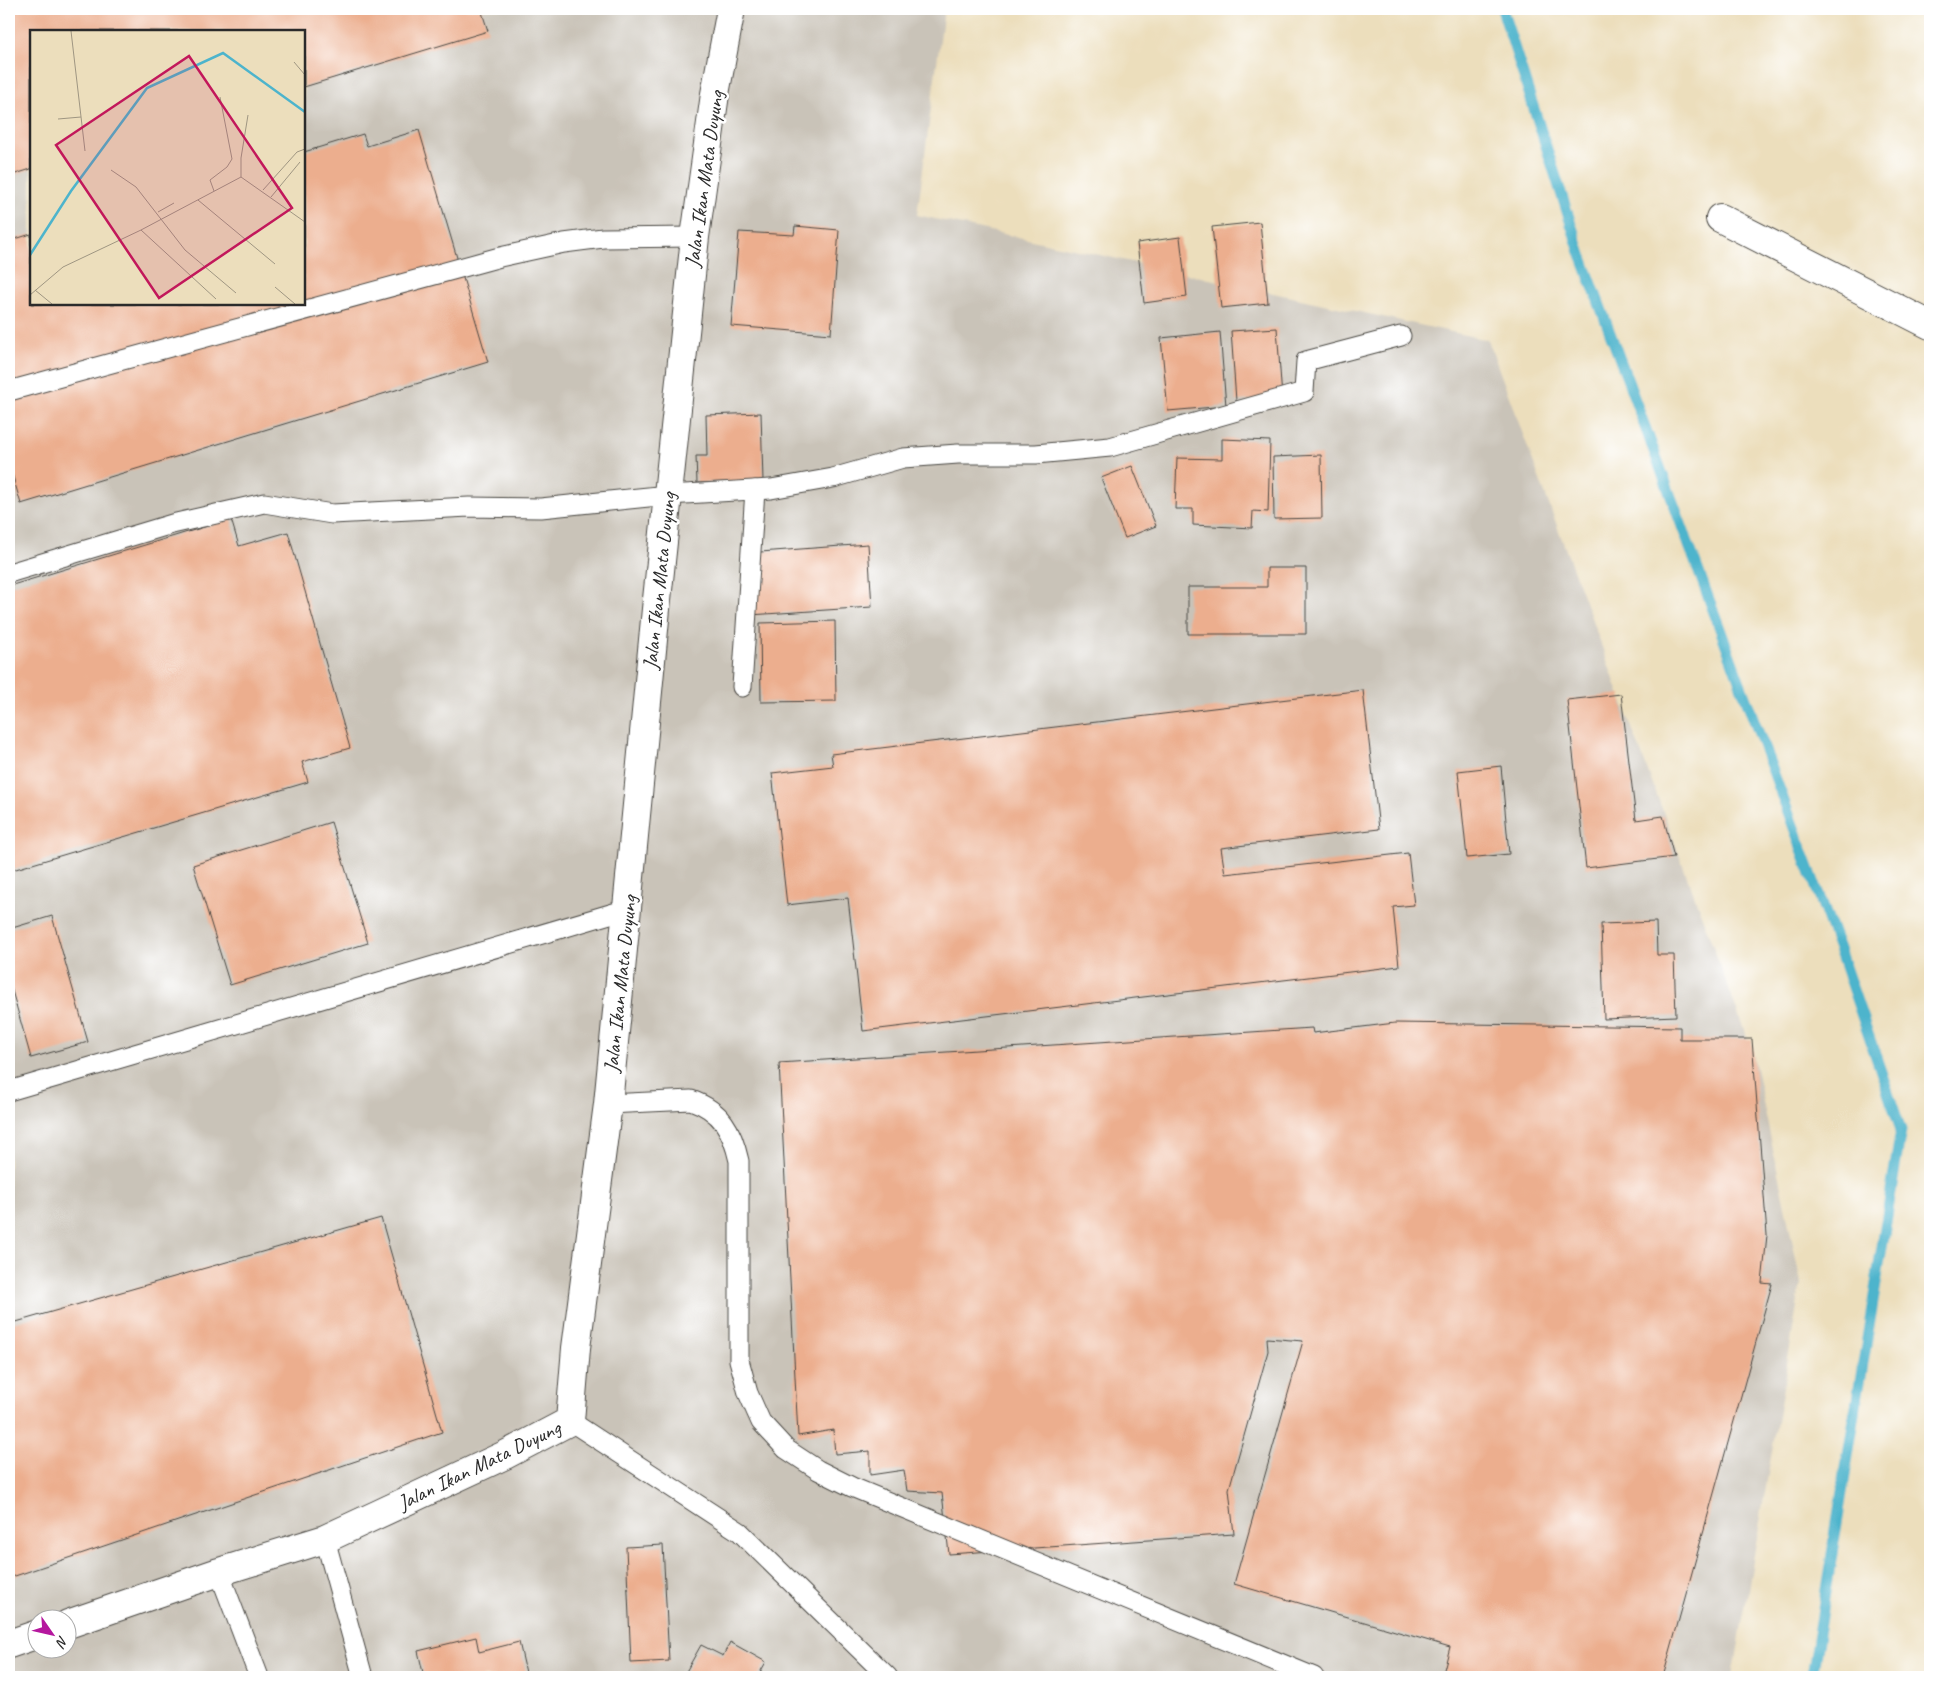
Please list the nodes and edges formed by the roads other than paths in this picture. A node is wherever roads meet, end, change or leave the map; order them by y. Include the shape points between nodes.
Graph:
1 (731, 9) edge
2 (1720, 218) dead end
3 (695, 237) junction
4 (1930, 325) edge
5 (1401, 336) dead end
6 (9, 391) edge
7 (755, 490) junction
8 (668, 495) junction
9 (9, 573) edge
10 (742, 686) dead end
11 (627, 909) junction
12 (9, 1091) edge
13 (608, 1104) junction
14 (570, 1421) junction
15 (325, 1539) junction
16 (219, 1572) junction
17 (78, 1621) edge
18 (28, 1637) edge
19 (9, 1644) edge
20 (259, 1677) edge
21 (363, 1677) edge
22 (888, 1677) edge
23 (1314, 1677) edge

1 - 3 street, Jalan Ikan Mata Duyung via 715,94
2 - 4 street
3 - 6 lane via 603,238 528,251
3 - 8 street, Jalan Ikan Mata Duyung
5 - 7 lane via 1306,361 1304,392 1110,447 1036,454 904,458 832,478
7 - 8 lane
7 - 10 lane
8 - 9 lane via 541,508 469,507 332,514 264,503 172,524
8 - 11 street, Jalan Ikan Mata Duyung
11 - 12 lane
11 - 13 street, Jalan Ikan Mata Duyung
13 - 14 street, Jalan Ikan Mata Duyung via 576,1348
13 - 23 lane via 691,1100 704,1104 730,1130 738,1160 739,1360 748,1393 761,1422 786,1449 852,1487
14 - 15 street, Jalan Ikan Mata Duyung
14 - 22 lane via 740,1532
15 - 16 street, Jalan Ikan Mata Duyung
15 - 21 lane
16 - 17 street, Jalan Ikan Mata Duyung
16 - 20 lane
18 - 19 street

